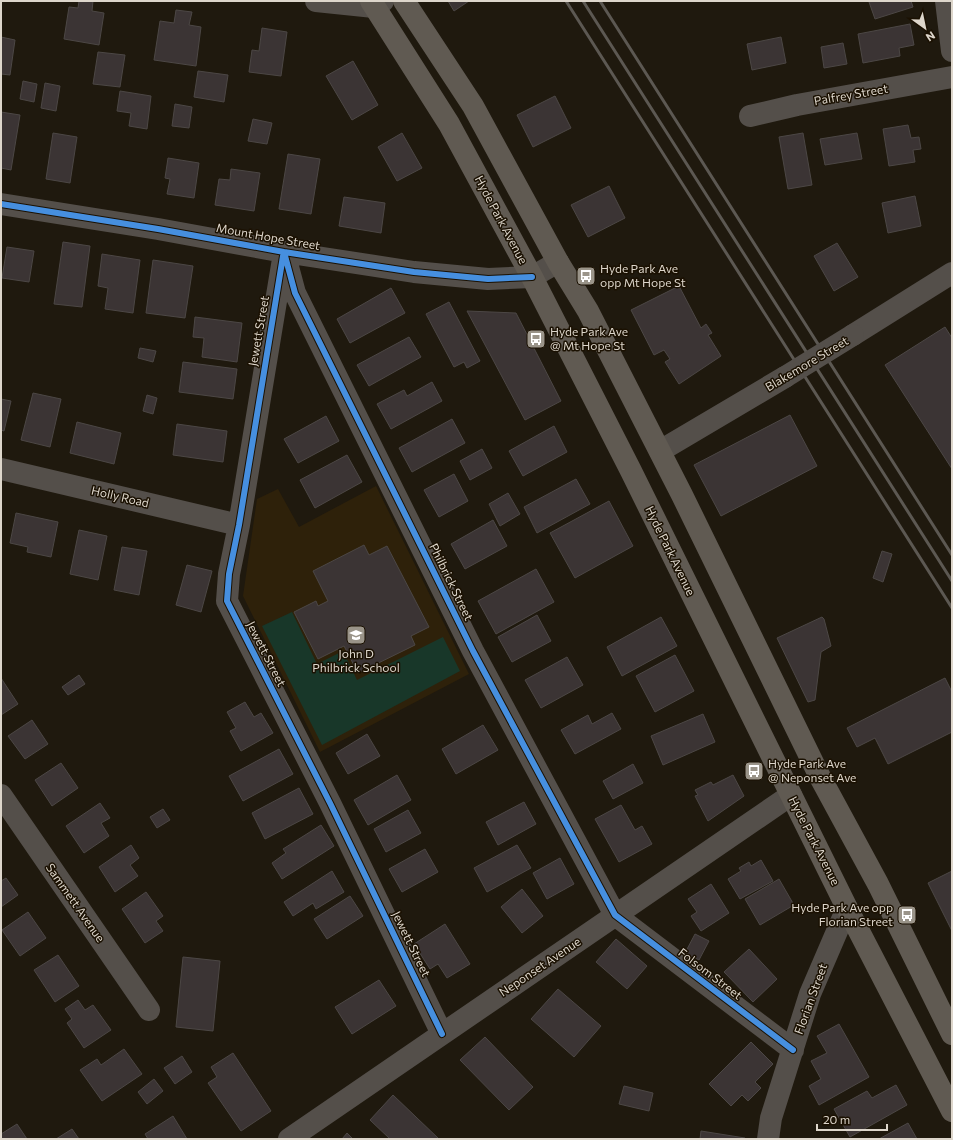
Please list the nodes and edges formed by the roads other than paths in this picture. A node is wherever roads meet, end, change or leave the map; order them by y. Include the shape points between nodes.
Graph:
1 (316, 1) edge
2 (404, 1) edge
3 (946, 1) edge
4 (376, 3) edge
5 (952, 51) edge
6 (952, 77) edge
7 (750, 116) dead end
8 (1, 204) edge
9 (284, 252) junction
10 (558, 262) junction
11 (952, 273) edge
12 (532, 277) junction
13 (660, 451) junction
14 (1, 469) edge
15 (631, 471) junction
16 (239, 525) junction
17 (1, 795) edge
18 (791, 795) junction
19 (847, 908) junction
20 (615, 915) junction
21 (149, 1010) dead end
22 (948, 1027) edge
23 (442, 1034) junction
24 (913, 1035) junction
25 (793, 1050) junction
26 (952, 1111) edge
27 (289, 1139) edge
28 (768, 1139) edge

1 - 4 street
2 - 10 main road via 473,106
3 - 5 street
4 - 12 main road, Hyde Park Avenue via 449,124
6 - 7 street, Palfrey Street
8 - 9 street, Mount Hope Street
9 - 12 street, Mount Hope Street via 414,272 488,279
9 - 16 street, Jewett Street
9 - 20 street, Philbrick Street via 295,293 424,553 477,658
10 - 12 street, Mount Hope Street
10 - 13 main road via 588,311
11 - 13 street, Blakemore Street, bridge via 786,377
12 - 15 main road, Hyde Park Avenue
13 - 15 main road
13 - 22 main road via 820,777 878,884
14 - 16 street, Holly Road
15 - 18 main road, Hyde Park Avenue
16 - 23 street, Jewett Street via 229,574 227,600 330,803
17 - 21 street, Sammett Avenue
18 - 19 main road, Hyde Park Avenue
18 - 20 street, Neponset Avenue
19 - 24 main road, Hyde Park Avenue
19 - 25 street, Florian Street via 810,994
20 - 23 street, Neponset Avenue
20 - 25 street, Folsom Street
22 - 24 main road
23 - 27 street, Neponset Avenue
24 - 26 main road, Hyde Park Avenue
25 - 28 street, Florian Street via 771,1118

